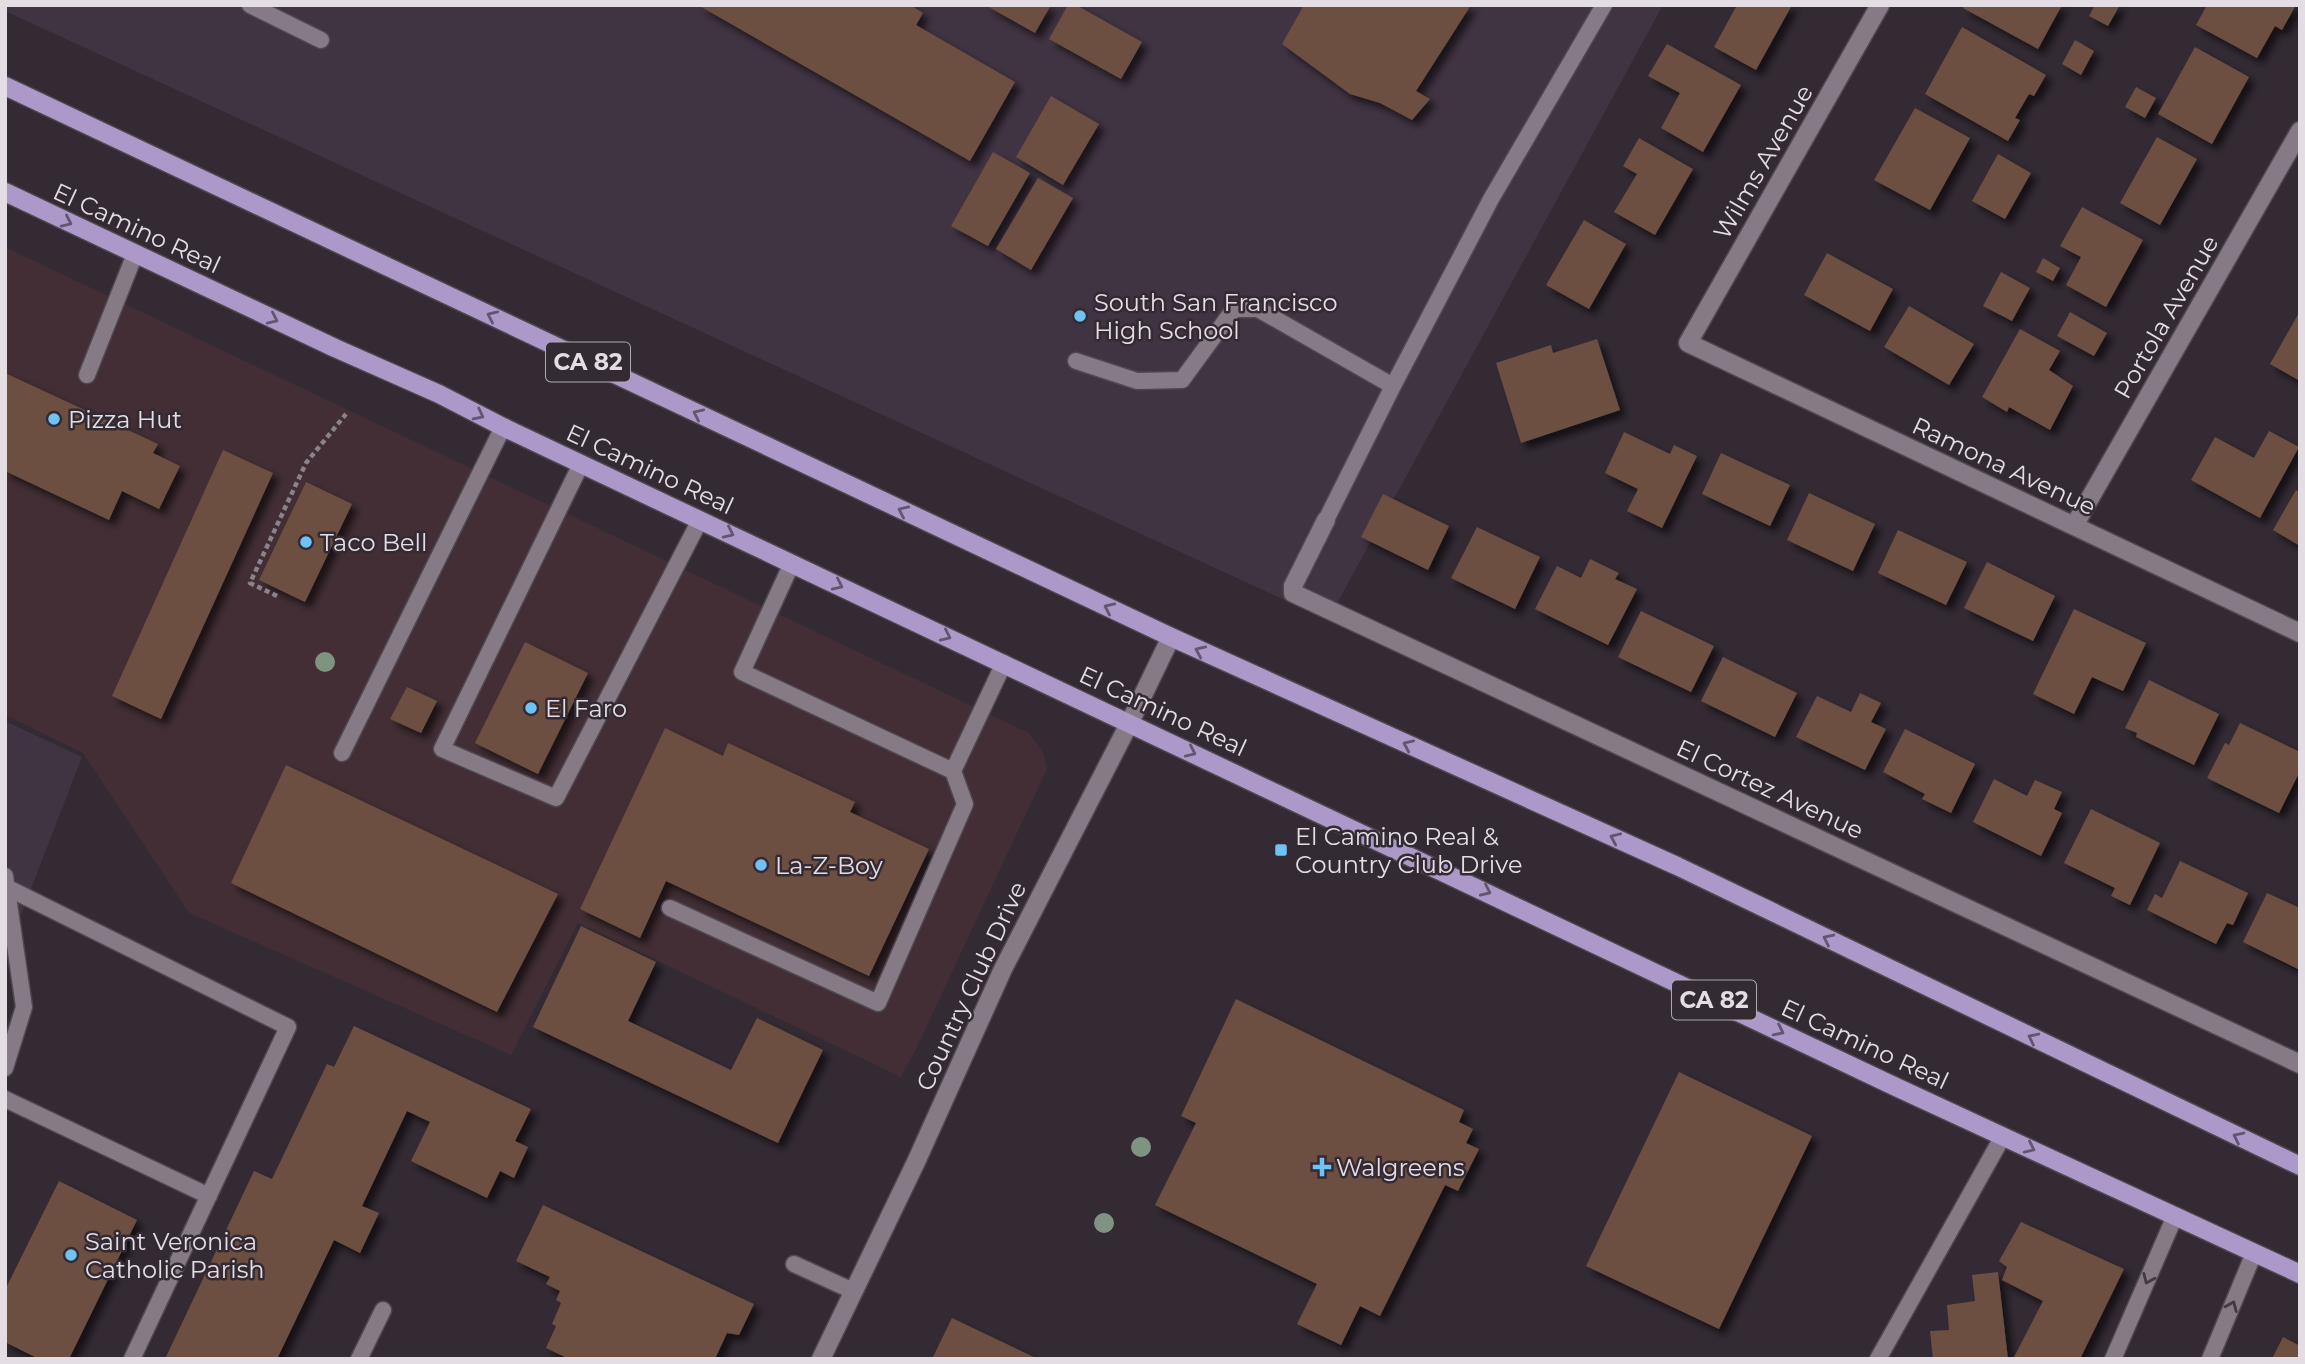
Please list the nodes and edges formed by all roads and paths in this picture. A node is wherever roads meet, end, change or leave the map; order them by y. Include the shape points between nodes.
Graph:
1 (250, 5) edge
2 (1604, 5) edge
3 (1880, 5) edge
4 (321, 40) dead end
5 (5, 86) edge
6 (2300, 131) edge
7 (5, 192) edge
8 (135, 254) junction
9 (1688, 343) joint
10 (1076, 361) dead end
11 (87, 375) dead end
12 (1393, 386) junction
13 (346, 414) dead end
14 (503, 427) junction
15 (581, 464) junction
16 (700, 520) junction
17 (1326, 520) joint
18 (2074, 526) junction
19 (792, 563) junction
20 (277, 596) dead end
21 (2300, 632) edge
22 (1171, 638) junction
23 (1003, 663) junction
24 (1130, 722) junction
25 (342, 753) dead end
26 (953, 771) junction
27 (7, 882) edge
28 (670, 908) dead end
29 (2300, 1064) edge
30 (5, 1068) edge
31 (5, 1099) edge
32 (2003, 1136) junction
33 (2300, 1166) edge
34 (209, 1196) junction
35 (2175, 1216) junction
36 (2255, 1253) junction
37 (794, 1264) dead end
38 (2300, 1274) edge
39 (853, 1291) junction
40 (383, 1310) dead end
41 (132, 1359) edge
42 (359, 1359) edge
43 (821, 1359) edge
44 (1878, 1359) edge
45 (2113, 1359) edge
46 (2210, 1359) edge

1 - 4 lane
2 - 12 lane via 1491,200
3 - 9 street, Wilms Avenue
22 -> 5 main road, CA 82
6 - 18 street, Portola Avenue
7 -> 8 main road, El Camino Real / CA 82
8 - 11 lane
8 -> 14 main road, El Camino Real / CA 82
9 - 18 street, Ramona Avenue
10 - 12 lane via 1137,381 1182,380 1234,309 1258,309
12 - 17 lane
13 - 20 path via 306,463 250,583
14 - 15 main road, El Camino Real / CA 82
14 - 25 lane
15 - 16 main road, El Camino Real / CA 82
15 - 16 lane via 442,749 556,798
16 -> 19 main road, El Camino Real / CA 82
17 - 29 street, El Cortez Avenue via 1293,593
18 - 21 street, Ramona Avenue
19 -> 23 main road, El Camino Real / CA 82
19 - 26 lane via 742,672
22 - 24 street, Country Club Drive
33 -> 22 main road, CA 82 via 1677,866
23 - 24 main road, El Camino Real / CA 82
23 - 26 lane
24 -> 32 main road, El Camino Real / CA 82
24 - 39 street, Country Club Drive via 1003,969
26 - 28 lane via 965,804 878,1003
27 - 30 lane via 24,1007
27 - 34 lane via 288,1027
31 - 34 lane
32 -> 35 main road, El Camino Real / CA 82
32 - 44 lane
34 - 41 lane
35 - 36 main road, El Camino Real / CA 82
35 -> 45 lane
36 - 38 main road, El Camino Real / CA 82
46 -> 36 lane
37 - 39 lane
39 - 43 street, Country Club Drive
40 - 42 lane

